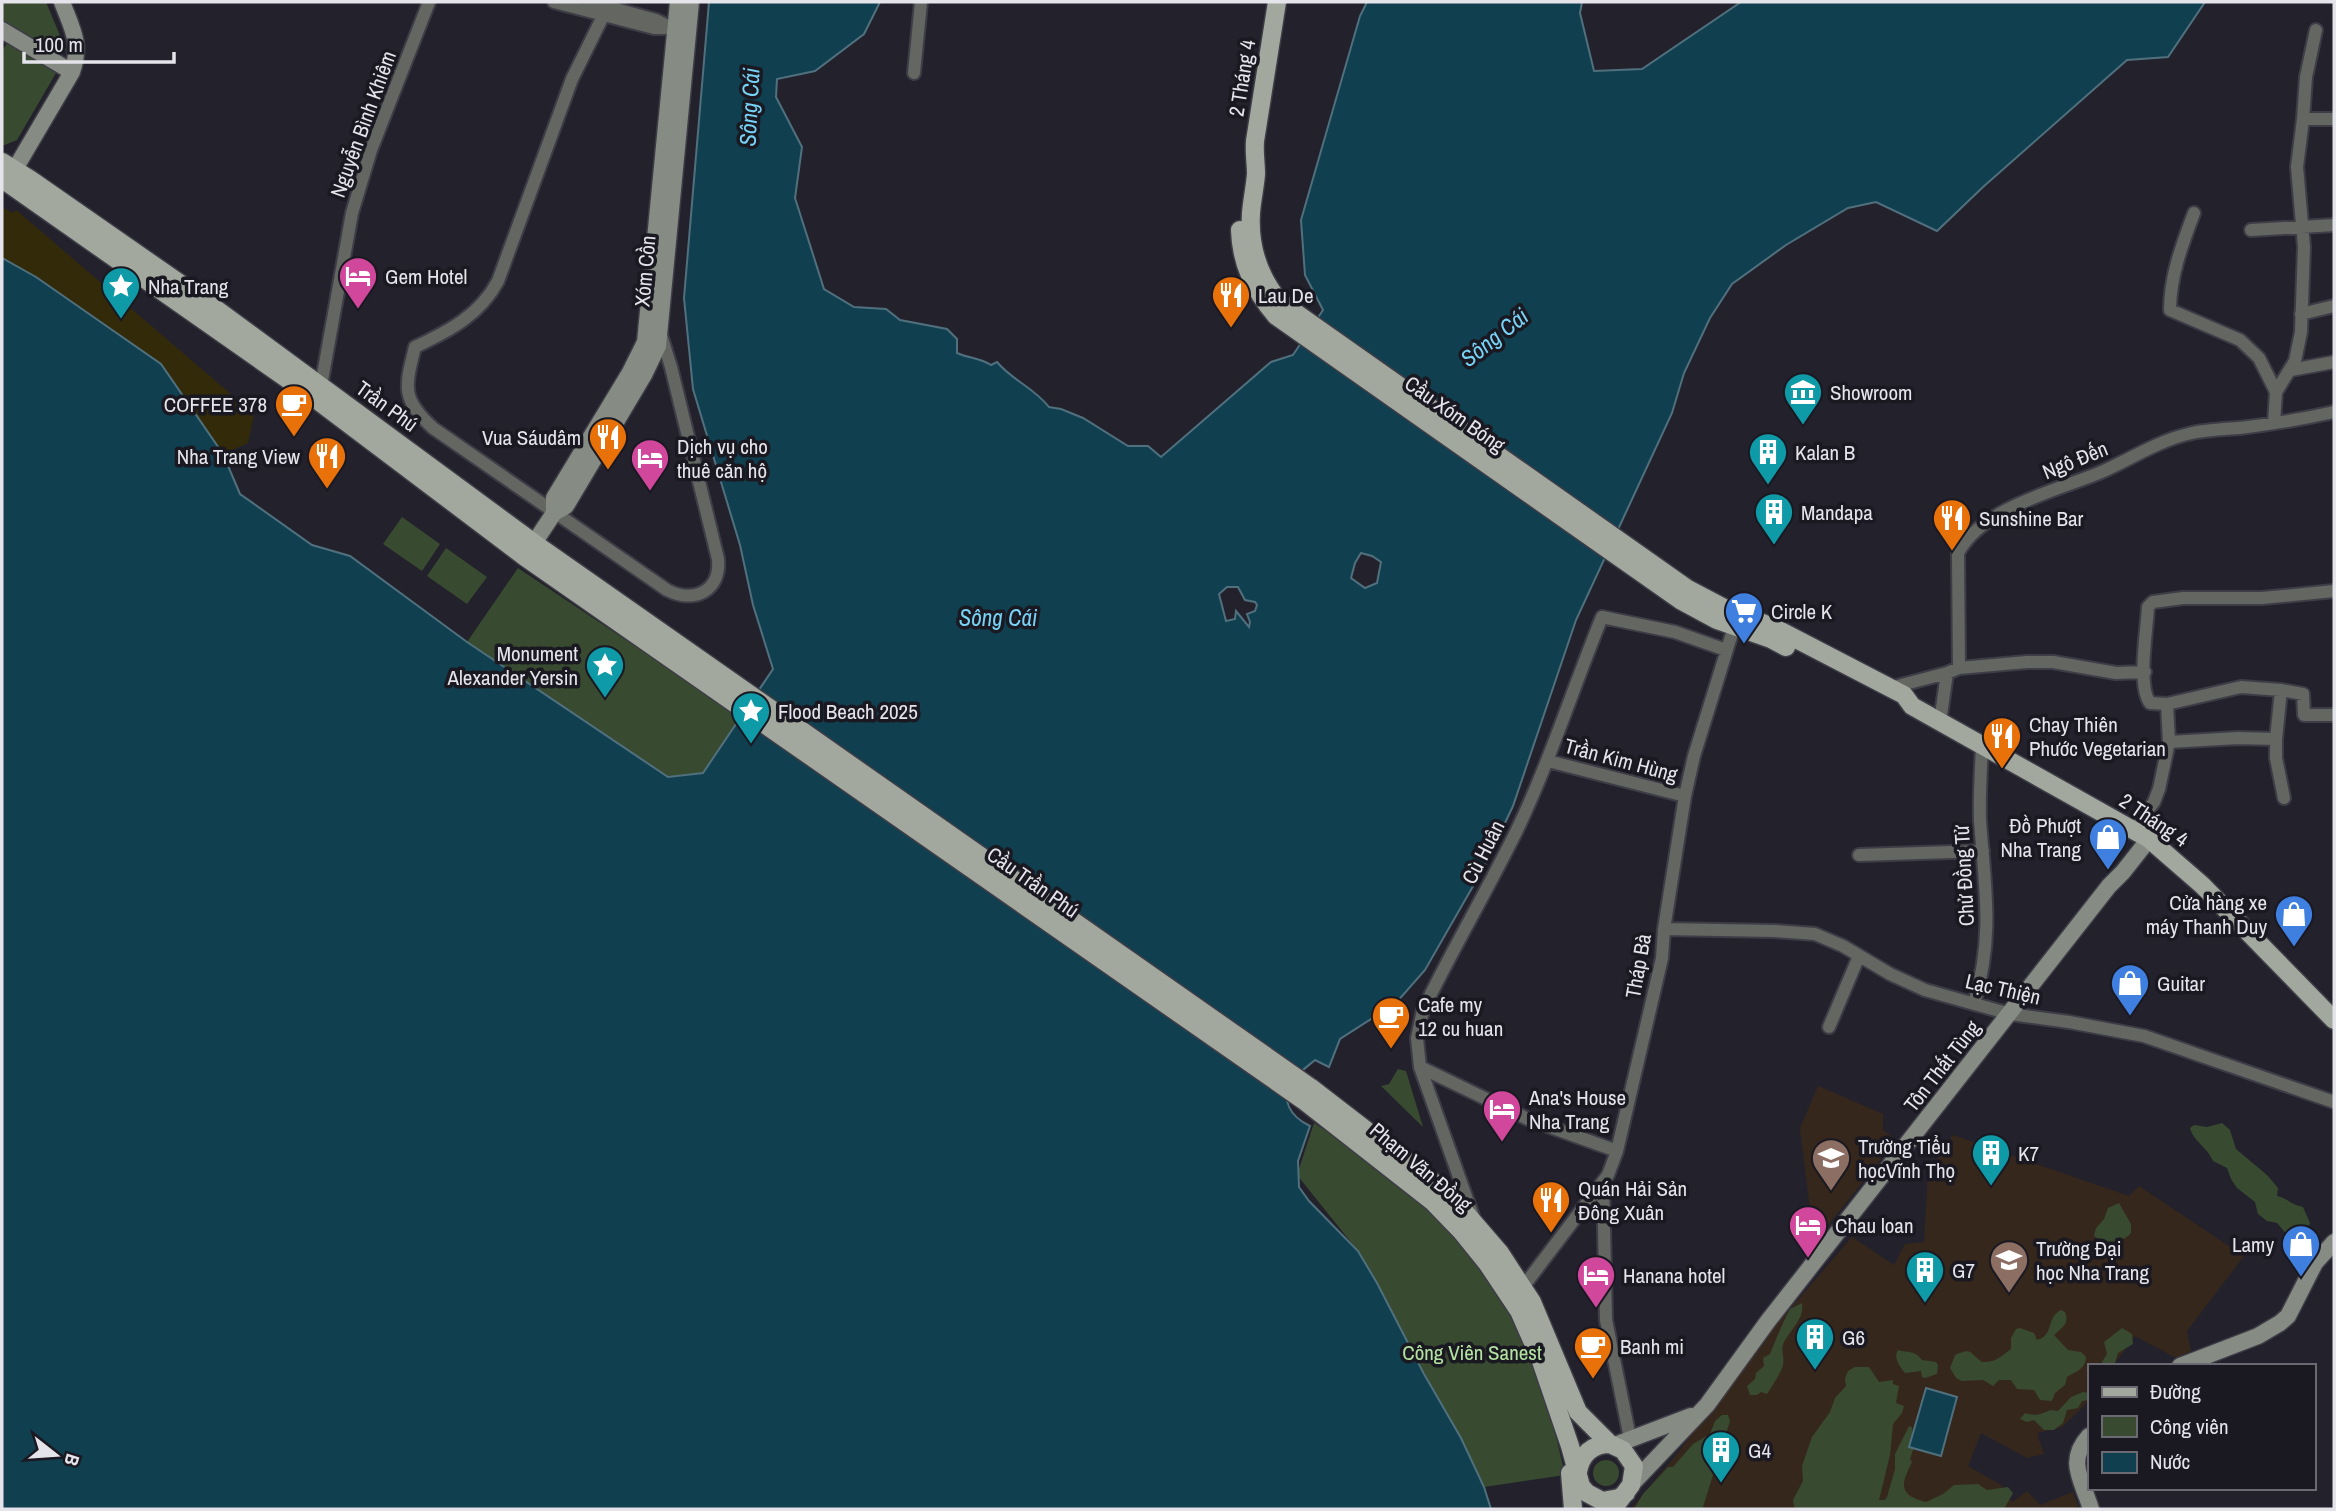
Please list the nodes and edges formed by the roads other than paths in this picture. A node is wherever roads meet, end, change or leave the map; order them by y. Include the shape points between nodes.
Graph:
1 (62, 2) edge
2 (429, 2) edge
3 (554, 2) edge
4 (590, 2) edge
5 (678, 2) edge
6 (691, 2) edge
7 (921, 2) edge
8 (1277, 2) edge
9 (606, 8) edge
10 (681, 29) junction
11 (2316, 30) dead end
12 (3, 34) edge
13 (72, 72) junction
14 (914, 73) dead end
15 (2334, 119) edge
16 (2303, 120) junction
17 (7, 173) edge
18 (2194, 214) dead end
19 (2334, 225) edge
20 (2303, 226) junction
21 (2251, 230) dead end
22 (1245, 236) joint
23 (2334, 306) edge
24 (2301, 314) junction
25 (654, 333) junction
26 (2334, 362) edge
27 (2291, 370) junction
28 (317, 391) junction
29 (2276, 392) junction
30 (2334, 412) edge
31 (2274, 423) junction
32 (554, 513) junction
33 (529, 550) junction
34 (2334, 591) edge
35 (1684, 594) junction
36 (1734, 627) junction
37 (1726, 650) junction
38 (1953, 670) junction
39 (2145, 672) junction
40 (1890, 688) junction
41 (2281, 690) junction
42 (740, 696) joint
43 (2167, 704) junction
44 (1912, 706) junction
45 (2334, 715) edge
46 (1940, 722) junction
47 (2276, 739) junction
48 (2169, 742) junction
49 (1982, 745) junction
50 (1548, 761) junction
51 (1685, 796) junction
52 (2284, 798) dead end
53 (2142, 835) junction
54 (1983, 851) junction
55 (1859, 855) dead end
56 (1664, 929) junction
57 (1859, 956) junction
58 (1974, 1004) junction
59 (2010, 1014) junction
60 (2334, 1020) edge
61 (1829, 1027) dead end
62 (1420, 1067) junction
63 (1307, 1093) junction
64 (2334, 1102) edge
65 (1617, 1151) junction
66 (1458, 1173) junction
67 (1602, 1182) junction
68 (1443, 1189) junction
69 (1476, 1224) junction
70 (2334, 1242) edge
71 (1523, 1286) junction
72 (2184, 1364) edge
73 (1552, 1394) junction
74 (1707, 1405) junction
75 (2088, 1437) edge
76 (1618, 1443) junction
77 (1580, 1479) junction
78 (1629, 1489) junction
79 (1573, 1509) edge
80 (1579, 1509) edge
81 (1613, 1509) edge
82 (2091, 1509) edge

1 - 13 street via 78,54
2 - 28 street, Nguyễn Bình Khiêm via 371,150 352,213
3 - 9 street
4 - 9 street
5 - 10 street, Xóm Cồn
6 - 10 street, Xóm Cồn
7 - 14 street
8 - 22 main road, 2 Tháng 4
9 - 10 street
9 - 32 street via 572,79 495,288 466,319 415,347 408,374 416,412
10 - 25 street, Xóm Cồn
11 - 16 street
12 - 13 street
13 - 17 street
15 - 16 street
16 - 20 street via 2297,167
17 - 28 main road, Trần Phú
18 - 29 street via 2175,266 2170,310 2240,340 2259,358
19 - 20 street
20 - 21 street
20 - 24 street
22 - 35 main road, Cầu Xóm Bóng via 1264,278 1283,305
23 - 24 street
24 - 27 street
25 - 32 street, Xóm Cồn via 653,357 630,399 566,506
25 - 32 street via 671,367 718,559 716,578 695,596 675,594
26 - 27 street
27 - 29 street
28 - 33 main road, Trần Phú
29 - 31 street
30 - 31 street, Ngô Đến
31 - 38 street, Ngô Đến via 2170,440 2014,506 1976,530 1958,553
32 - 33 street, Xóm Cồn
33 - 42 main road, Trần Phú
34 - 39 street via 2153,601 2148,607
35 - 36 main road, 2 Tháng 4
35 - 40 main road, 2 Tháng 4 via 1775,628
36 - 37 street, Tháp Bà
36 - 44 main road, 2 Tháng 4 via 1771,639 1899,705
37 - 50 street, Cù Huân via 1675,632 1602,617
37 - 51 street, Tháp Bà
38 - 39 street via 2053,662 2116,673
38 - 40 street
38 - 46 street, Ngô Đến
39 - 43 street via 2145,695 2150,703
40 - 44 main road, 2 Tháng 4
41 - 43 street via 2241,687
41 - 45 street via 2303,694 2304,715
41 - 47 street
42 - 63 main road, Cầu Trần Phú
43 - 48 street
44 - 46 main road, 2 Tháng 4
46 - 49 main road, 2 Tháng 4
47 - 48 street
47 - 52 street
48 - 53 street
49 - 53 main road, 2 Tháng 4
49 - 54 street, Chử Đồng Tử
50 - 51 street, Trần Kim Hùng
50 - 62 street, Cù Huân via 1423,1010 1417,1038
51 - 56 street, Tháp Bà
53 - 59 street, Tôn Thất Tùng via 2123,872
53 - 60 main road, 2 Tháng 4 via 2202,885
54 - 55 street
54 - 58 street, Chử Đồng Tử via 1988,918
56 - 57 street, Lạc Thiện via 1802,932
56 - 65 street, Tháp Bà via 1662,958
57 - 58 street, Lạc Thiện via 1909,984
57 - 61 street
58 - 59 street, Lạc Thiện
59 - 64 street, Lạc Thiện via 2144,1037
59 - 74 street, Tôn Thất Tùng
62 - 65 street via 1528,1119
62 - 66 street, Cù Huân
63 - 68 main road, Phạm Văn Đồng
63 - 73 main road, Phạm Văn Đồng via 1462,1232 1518,1311
65 - 67 street, Tháp Bà
66 - 68 street via 1456,1187
66 - 69 street, Cù Huân
67 - 71 street, Tháp Bà
67 - 76 street via 1606,1320
68 - 69 main road, Phạm Văn Đồng
69 - 71 main road, Phạm Văn Đồng
70 - 72 street via 2315,1264 2280,1323
71 - 76 main road, Phạm Văn Đồng via 1578,1412
73 - 77 main road, Phạm Văn Đồng
73 - 79 main road
74 - 76 street, Tôn Thất Tùng via 1682,1421
74 - 78 street, Tôn Thất Tùng
75 - 82 street via 2079,1447 2076,1465
76 - 77 main road via 1588,1451 1582,1457
76 - 78 main road, Phạm Văn Đồng via 1634,1466
77 - 78 main road via 1587,1493 1602,1501 1619,1498
77 - 80 main road, Phạm Văn Đồng
78 - 81 main road

